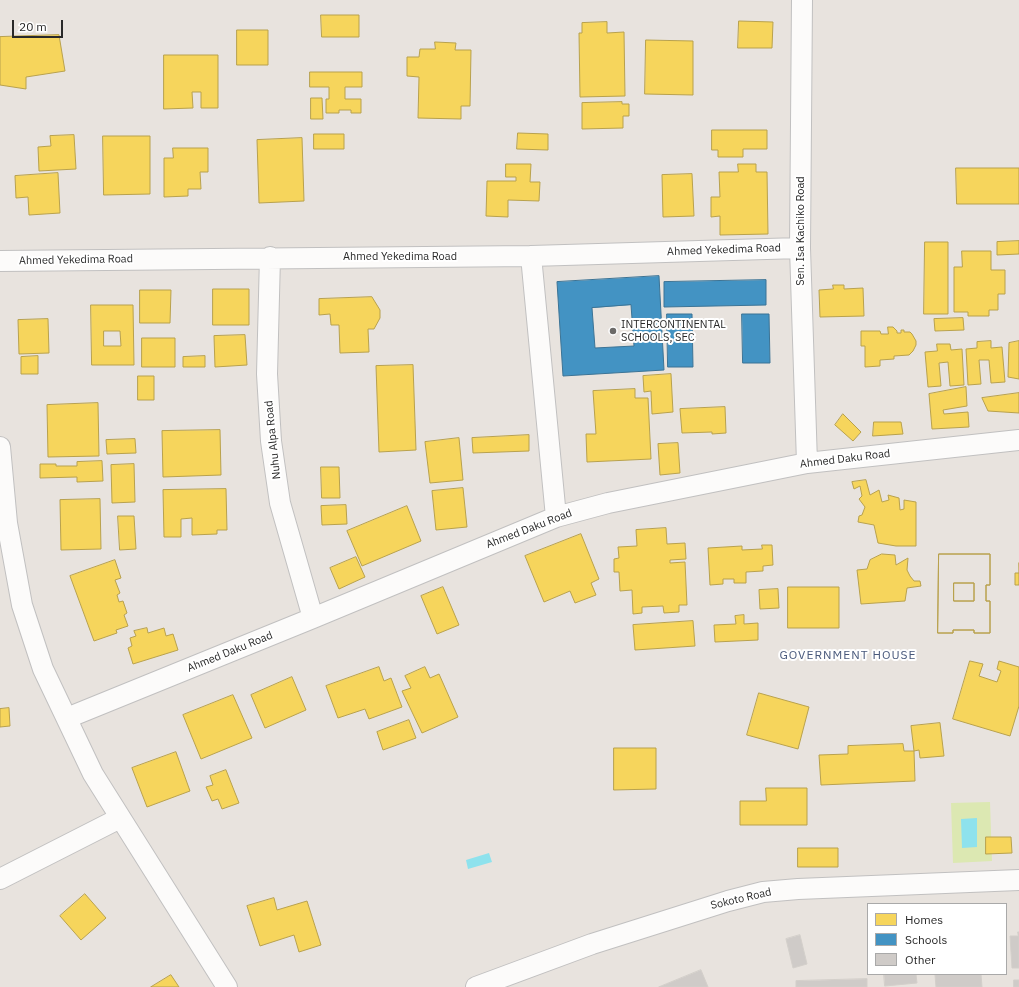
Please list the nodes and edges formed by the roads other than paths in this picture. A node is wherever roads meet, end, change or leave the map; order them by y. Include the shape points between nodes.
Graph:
1 (802, 0) edge
2 (800, 248) junction
3 (531, 256) junction
4 (270, 257) junction
5 (0, 261) edge
6 (1019, 440) edge
7 (0, 447) edge
8 (806, 463) junction
9 (556, 517) junction
10 (313, 618) junction
11 (67, 718) junction
12 (120, 818) junction
13 (0, 879) edge
14 (1019, 880) edge
15 (227, 987) edge
16 (476, 987) edge

1 - 2 street, Sen. Isa Kachiko Road
2 - 3 street, Ahmed Yekedima Road
2 - 8 street, Sen. Isa Kachiko Road
3 - 4 street, Ahmed Yekedima Road
3 - 9 street
4 - 5 street, Ahmed Yekedima Road
4 - 10 street, Nuhu Alpa Road via 267,374 271,442 280,504
6 - 8 street, Ahmed Daku Road
7 - 11 street via 7,523 22,605 43,670
8 - 9 street, Ahmed Daku Road via 608,503
9 - 10 street, Ahmed Daku Road
10 - 11 street, Ahmed Daku Road
11 - 12 street via 93,774
12 - 13 street
12 - 15 street
14 - 16 street, Sokoto Road via 763,892 592,944

